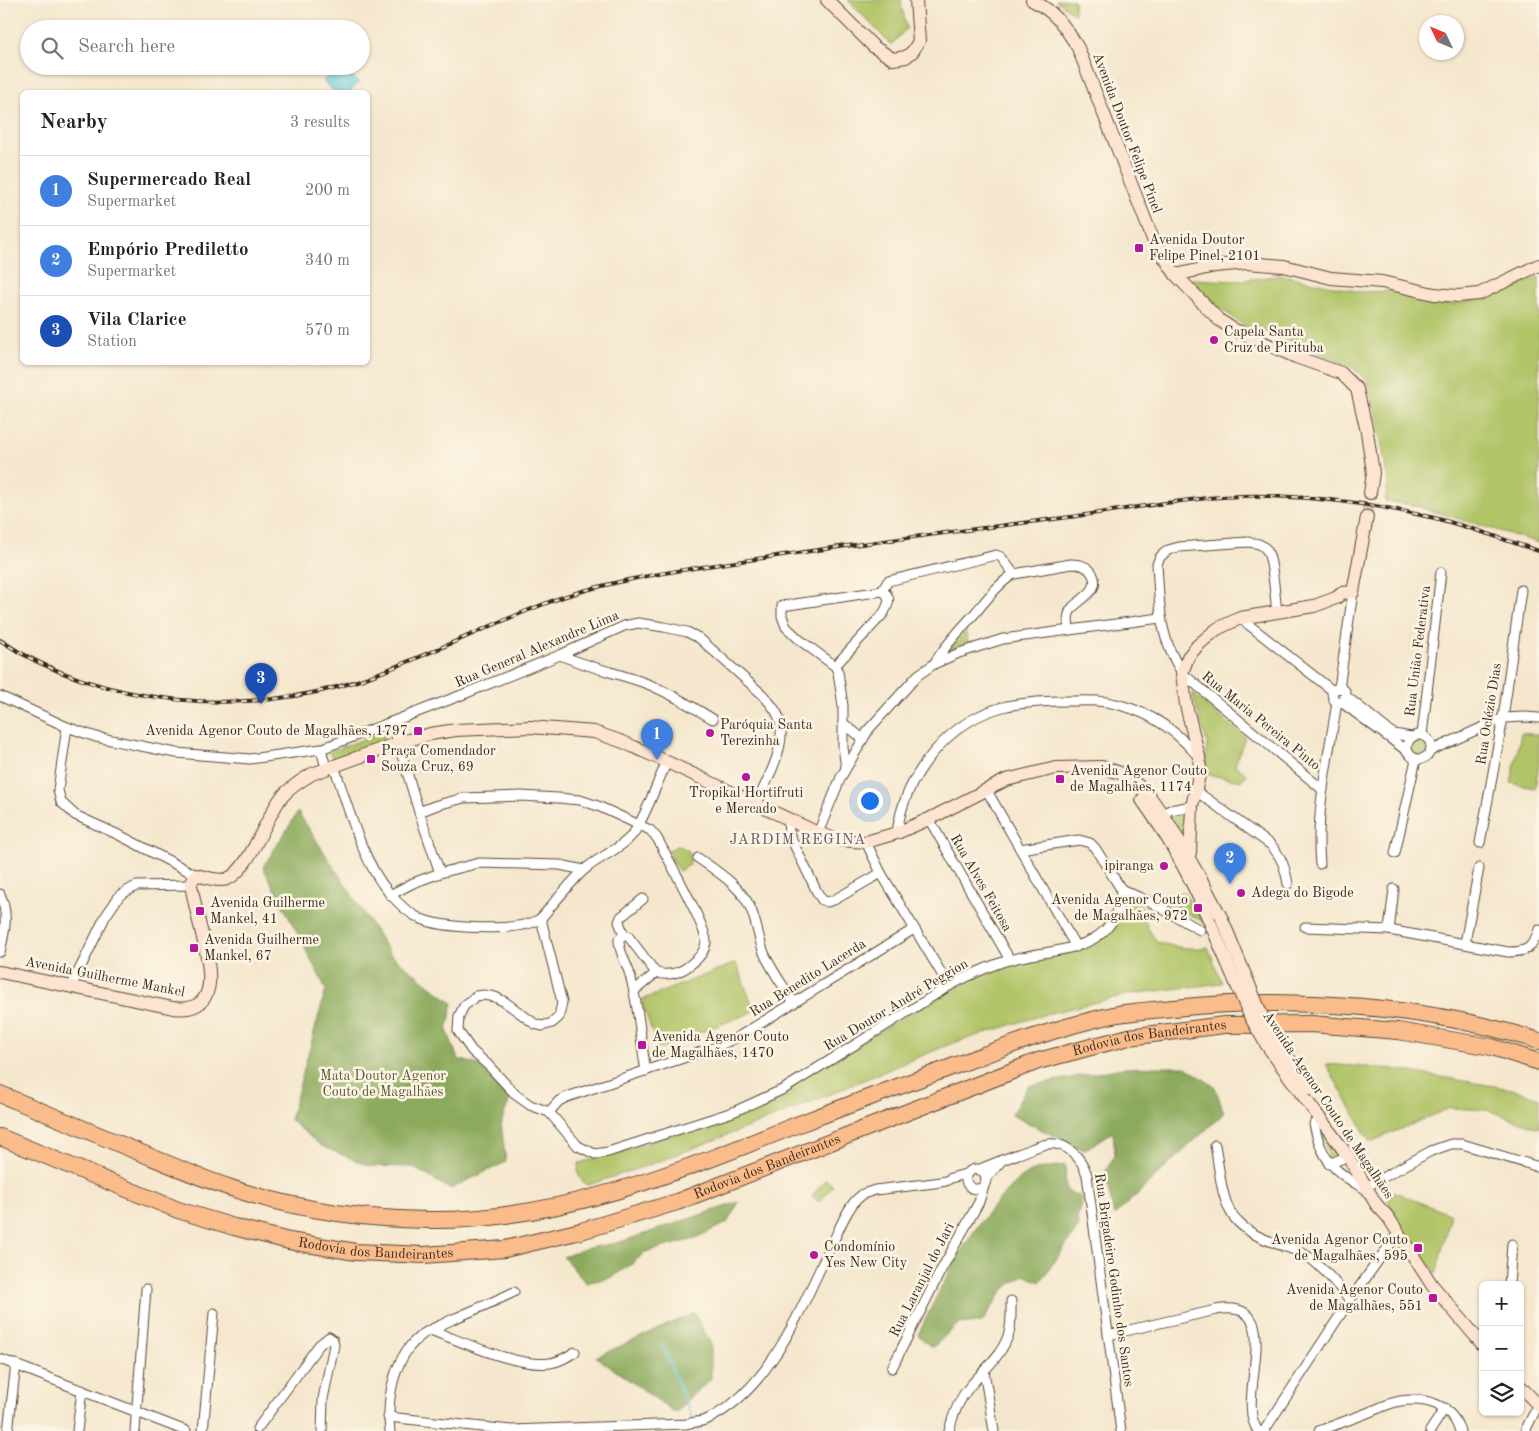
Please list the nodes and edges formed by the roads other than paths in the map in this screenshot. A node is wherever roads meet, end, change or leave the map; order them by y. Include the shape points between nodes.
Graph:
1 (827, 0) edge
2 (916, 0) edge
3 (1032, 0) edge
4 (1539, 265) edge
5 (1176, 275) junction
6 (1370, 493) tunnel mouth
7 (1367, 517) tunnel mouth
8 (1441, 572) dead end
9 (1014, 574) junction
10 (1520, 590) dead end
11 (882, 592) junction
12 (1353, 592) junction
13 (1277, 612) junction
14 (1160, 618) junction
15 (1240, 618) junction
16 (1068, 630) junction
17 (560, 655) junction
18 (934, 664) junction
19 (834, 666) junction
20 (1182, 673) junction
21 (1336, 689) junction
22 (0, 696) edge
23 (1341, 700) junction
24 (1503, 718) junction
25 (1539, 718) edge
26 (713, 719) dead end
27 (392, 722) junction
28 (843, 723) junction
29 (66, 727) junction
30 (1422, 734) junction
31 (1411, 737) junction
32 (862, 738) junction
33 (398, 743) junction
34 (321, 749) junction
35 (1430, 751) junction
36 (1407, 752) junction
37 (1199, 757) junction
38 (1416, 759) junction
39 (666, 762) junction
40 (330, 767) junction
41 (846, 767) junction
42 (986, 789) junction
43 (1323, 790) junction
44 (1196, 791) junction
45 (756, 804) junction
46 (1192, 806) junction
47 (419, 812) junction
48 (1158, 815) junction
49 (788, 820) junction
50 (929, 820) junction
51 (639, 824) junction
52 (818, 833) junction
53 (896, 833) junction
54 (866, 842) junction
55 (1480, 843) dead end
56 (1020, 849) junction
57 (1395, 853) dead end
58 (1188, 857) junction
59 (698, 858) dead end
60 (1320, 864) dead end
61 (1479, 868) dead end
62 (584, 870) junction
63 (440, 873) junction
64 (882, 873) junction
65 (194, 880) junction
66 (1288, 884) dead end
67 (1121, 889) junction
68 (1394, 889) dead end
69 (0, 894) edge
70 (390, 895) junction
71 (643, 899) dead end
72 (540, 918) junction
73 (1305, 927) dead end
74 (914, 929) junction
75 (1200, 930) dead end
76 (1389, 930) junction
77 (1539, 930) edge
78 (624, 934) junction
79 (1465, 943) junction
80 (1076, 947) junction
81 (0, 952) edge
82 (1010, 960) junction
83 (0, 972) edge
84 (656, 973) junction
85 (949, 986) junction
86 (71, 987) junction
87 (634, 991) junction
88 (794, 1003) junction
89 (1539, 1041) edge
90 (1539, 1062) edge
91 (646, 1071) junction
92 (1305, 1090) junction
93 (0, 1094) edge
94 (549, 1112) junction
95 (1314, 1124) dead end
96 (0, 1137) edge
97 (1215, 1145) dead end
98 (1348, 1156) junction
99 (1002, 1160) junction
100 (1330, 1164) junction
101 (1539, 1167) edge
102 (978, 1170) junction
103 (969, 1181) junction
104 (985, 1182) junction
105 (1371, 1187) junction
106 (977, 1206) junction
107 (1398, 1233) junction
108 (1512, 1244) dead end
109 (1510, 1281) edge
110 (146, 1289) dead end
111 (514, 1292) dead end
112 (1350, 1300) junction
113 (1011, 1301) dead end
114 (214, 1314) dead end
115 (430, 1330) junction
116 (1108, 1335) junction
117 (1479, 1339) edge
118 (575, 1352) dead end
119 (0, 1359) edge
120 (16, 1364) junction
121 (892, 1368) dead end
122 (984, 1371) junction
123 (82, 1390) junction
124 (1524, 1390) edge
125 (1538, 1405) edge
126 (1446, 1408) junction
127 (137, 1412) junction
128 (388, 1417) junction
129 (258, 1429) dead end
130 (584, 1429) edge
131 (8, 1431) edge
132 (77, 1431) edge
133 (135, 1431) edge
134 (186, 1431) edge
135 (203, 1431) edge
136 (322, 1431) edge
137 (390, 1431) edge
138 (949, 1431) edge
139 (994, 1431) edge
140 (1121, 1431) edge
141 (1258, 1431) edge
142 (1264, 1431) edge
143 (1319, 1431) edge
144 (1430, 1431) edge
145 (1460, 1431) edge
146 (1525, 1431) edge

1 - 2 street via 874,47 893,59 906,57 919,41
3 - 5 street, Avenida Doutor Felipe Pinel via 1064,24 1078,48 1151,234
4 - 5 street via 1479,294 1458,296 1382,282 1331,278 1284,266 1247,263
5 - 6 street, Avenida Doutor Felipe Pinel via 1219,320 1233,329 1280,351 1341,373 1351,382 1357,389 1367,432 1373,473
7 - 12 street
8 - 30 street, Rua União Federativa
9 - 11 street via 1002,557 996,555 888,581
9 - 16 street via 1071,564 1087,567 1094,582 1090,593 1068,614
9 - 18 street via 995,590
10 - 24 street, Rua Oclézio Dias
11 - 19 street via 888,596 888,606 883,614
11 - 19 street via 782,606 786,627
12 - 13 street via 1342,593 1314,606
12 - 21 street
13 - 14 street, Rua Maria Pereira Pinto via 1266,549 1259,543 1248,542 1168,550 1157,564
13 - 15 street
14 - 16 street
14 - 20 street, Rua Maria Pereira Pinto via 1170,655
15 - 20 street via 1217,629 1198,645 1188,657
15 - 21 street
16 - 18 street via 1004,639
17 - 26 street via 646,684
17 - 27 street, Rua General Alexandre Lima
17 - 45 street, Rua General Alexandre Lima via 624,626 638,623 687,632 699,638 763,694 778,716 780,739 776,761
18 - 32 street via 918,675
19 - 28 street via 841,685
20 - 37 street
20 - 43 street, Rua Maria Pereira Pinto
21 - 23 street via 1332,697
21 - 23 street via 1344,690
22 - 29 street, Rua General Alexandre Lima
23 - 31 street via 1391,732
23 - 36 street
23 - 43 street
24 - 25 street
24 - 35 street
24 - 55 street, Rua Oclézio Dias
27 - 33 street
27 - 34 street, Rua General Alexandre Lima
28 - 32 street
28 - 41 street
29 - 34 street, Rua General Alexandre Lima via 137,746 216,758 250,759
29 - 65 street via 58,790 61,802 75,815 121,836
30 - 31 street
30 - 35 street via 1431,743
31 - 36 street via 1406,743
32 - 41 street
33 - 39 street, Avenida Agenor Couto de Magalhães via 456,730 565,729 594,732
33 - 40 street, Avenida Agenor Couto de Magalhães
33 - 47 street
34 - 40 street
35 - 38 street via 1425,758
36 - 38 street
37 - 44 street
37 - 53 street via 1161,722 1127,706 1096,701 1051,701 1007,706 968,723 942,742 913,782
38 - 57 street
39 - 45 street, Avenida Agenor Couto de Magalhães
39 - 51 street
40 - 65 street, Avenida Agenor Couto de Magalhães via 299,782 280,800 251,852 233,875 227,879
40 - 70 street via 368,859
41 - 52 street
42 - 48 street, Avenida Agenor Couto de Magalhães via 1006,780 1056,768 1085,767 1111,776 1131,788
42 - 50 street, Avenida Agenor Couto de Magalhães
42 - 56 street
43 - 60 street via 1318,842
44 - 46 street
44 - 66 street via 1271,845 1285,865
45 - 49 street, Avenida Agenor Couto de Magalhães
46 - 48 street
46 - 58 street
47 - 51 street via 464,798 549,797 580,800
47 - 63 street
48 - 58 street, Avenida Agenor Couto de Magalhães
49 - 52 street, Avenida Agenor Couto de Magalhães
49 - 64 street via 789,834 822,900 834,900
50 - 53 street, Avenida Agenor Couto de Magalhães
50 - 82 street, Rua Alves Feitosa
51 - 62 street via 624,843
51 - 84 street via 657,838 701,923 706,942 689,966 668,975
52 - 54 street, Avenida Agenor Couto de Magalhães via 838,840
53 - 54 street, Avenida Agenor Couto de Magalhães
54 - 64 street
56 - 67 street via 1078,840 1090,843
56 - 80 street
58 - 92 street, Avenida Agenor Couto de Magalhães, bridge via 1262,1016
59 - 88 street via 743,894 752,910 768,961
61 - 79 street
62 - 63 street via 560,865 479,863
62 - 72 street
63 - 70 street
64 - 74 street
65 - 86 street via 136,886 120,895 105,917
65 - 86 street, Avenida Guilherme Mankel via 210,971 207,993 199,1004 183,1009 173,1008
67 - 75 street
67 - 80 street, Rua Doutor André Peggion via 1118,908 1106,930
68 - 76 street
69 - 81 street via 6,919
70 - 72 street via 419,918 445,925 514,926
71 - 78 street via 621,917 619,922
72 - 94 street via 562,1002 555,1021 548,1026 535,1024 505,1002 484,995 469,1000 459,1016 458,1032 516,1094 530,1105
73 - 76 street
74 - 85 street
74 - 88 street, Rua Benedito Lacerda
76 - 79 street
77 - 79 street via 1534,942 1520,952
78 - 84 street
78 - 87 street via 619,942
80 - 82 street, Rua Doutor André Peggion
82 - 85 street, Rua Doutor André Peggion
83 - 86 street, Avenida Guilherme Mankel
84 - 87 street
85 - 94 street, Rua Doutor André Peggion via 784,1089 733,1112 608,1152 595,1154 578,1146
87 - 91 street
88 - 91 street, Rua Benedito Lacerda via 738,1037
89 - 93 highway, Rodovia dos Bandeirantes via 1497,1028 1392,1010 1298,1002 1214,1004 1120,1014 1028,1038 709,1160 611,1193 548,1208 486,1217 432,1220 358,1216 300,1206 232,1188
90 - 96 highway, Rodovia dos Bandeirantes via 1492,1047 1398,1031 1311,1024 1224,1025 1129,1037 1038,1061 720,1186 581,1231 505,1249 424,1255 356,1252 289,1241 234,1227 178,1210
91 - 94 street, Rua Benedito Lacerda via 567,1097
92 - 98 street, Avenida Agenor Couto de Magalhães
92 - 105 street, Avenida Agenor Couto de Magalhães
95 - 100 street via 1317,1139
97 - 112 street via 1226,1203 1233,1217 1260,1237 1310,1258
98 - 100 street
98 - 105 street, Avenida Agenor Couto de Magalhães
99 - 102 street, Rua Brigadeiro Godinho dos Santos
99 - 104 street
99 - 116 street, Rua Brigadeiro Godinho dos Santos via 1049,1143 1067,1148 1083,1165
100 - 105 street via 1350,1181
101 - 105 street via 1462,1144 1450,1144 1431,1151
102 - 103 street
102 - 104 street via 984,1174
103 - 104 street via 978,1189
103 - 106 street
103 - 130 street via 875,1190 856,1200 766,1370 729,1406 707,1420 688,1424
104 - 106 street, Rua Laranjal do Jari
105 - 107 street, Avenida Agenor Couto de Magalhães
106 - 121 street, Rua Laranjal do Jari
107 - 112 street
107 - 117 street, Avenida Agenor Couto de Magalhães via 1432,1285
108 - 109 street
110 - 127 street
111 - 115 street
112 - 142 street
113 - 122 street via 1008,1335
114 - 135 street
115 - 118 street via 525,1361 551,1363
115 - 128 street via 416,1340 401,1362 392,1384
116 - 140 street, Rua Brigadeiro Godinho dos Santos
116 - 141 street via 1230,1308 1242,1310 1256,1329 1251,1397 1253,1424
119 - 120 street
120 - 123 street
120 - 131 street
122 - 138 street via 956,1407
122 - 139 street
123 - 127 street
123 - 132 street
124 - 125 street
125 - 146 street
126 - 143 street via 1420,1400 1399,1401
126 - 144 street
126 - 145 street
127 - 133 street
127 - 134 street
128 - 130 street via 511,1430
128 - 137 street
129 - 136 street via 319,1345 331,1338 334,1345 322,1399

